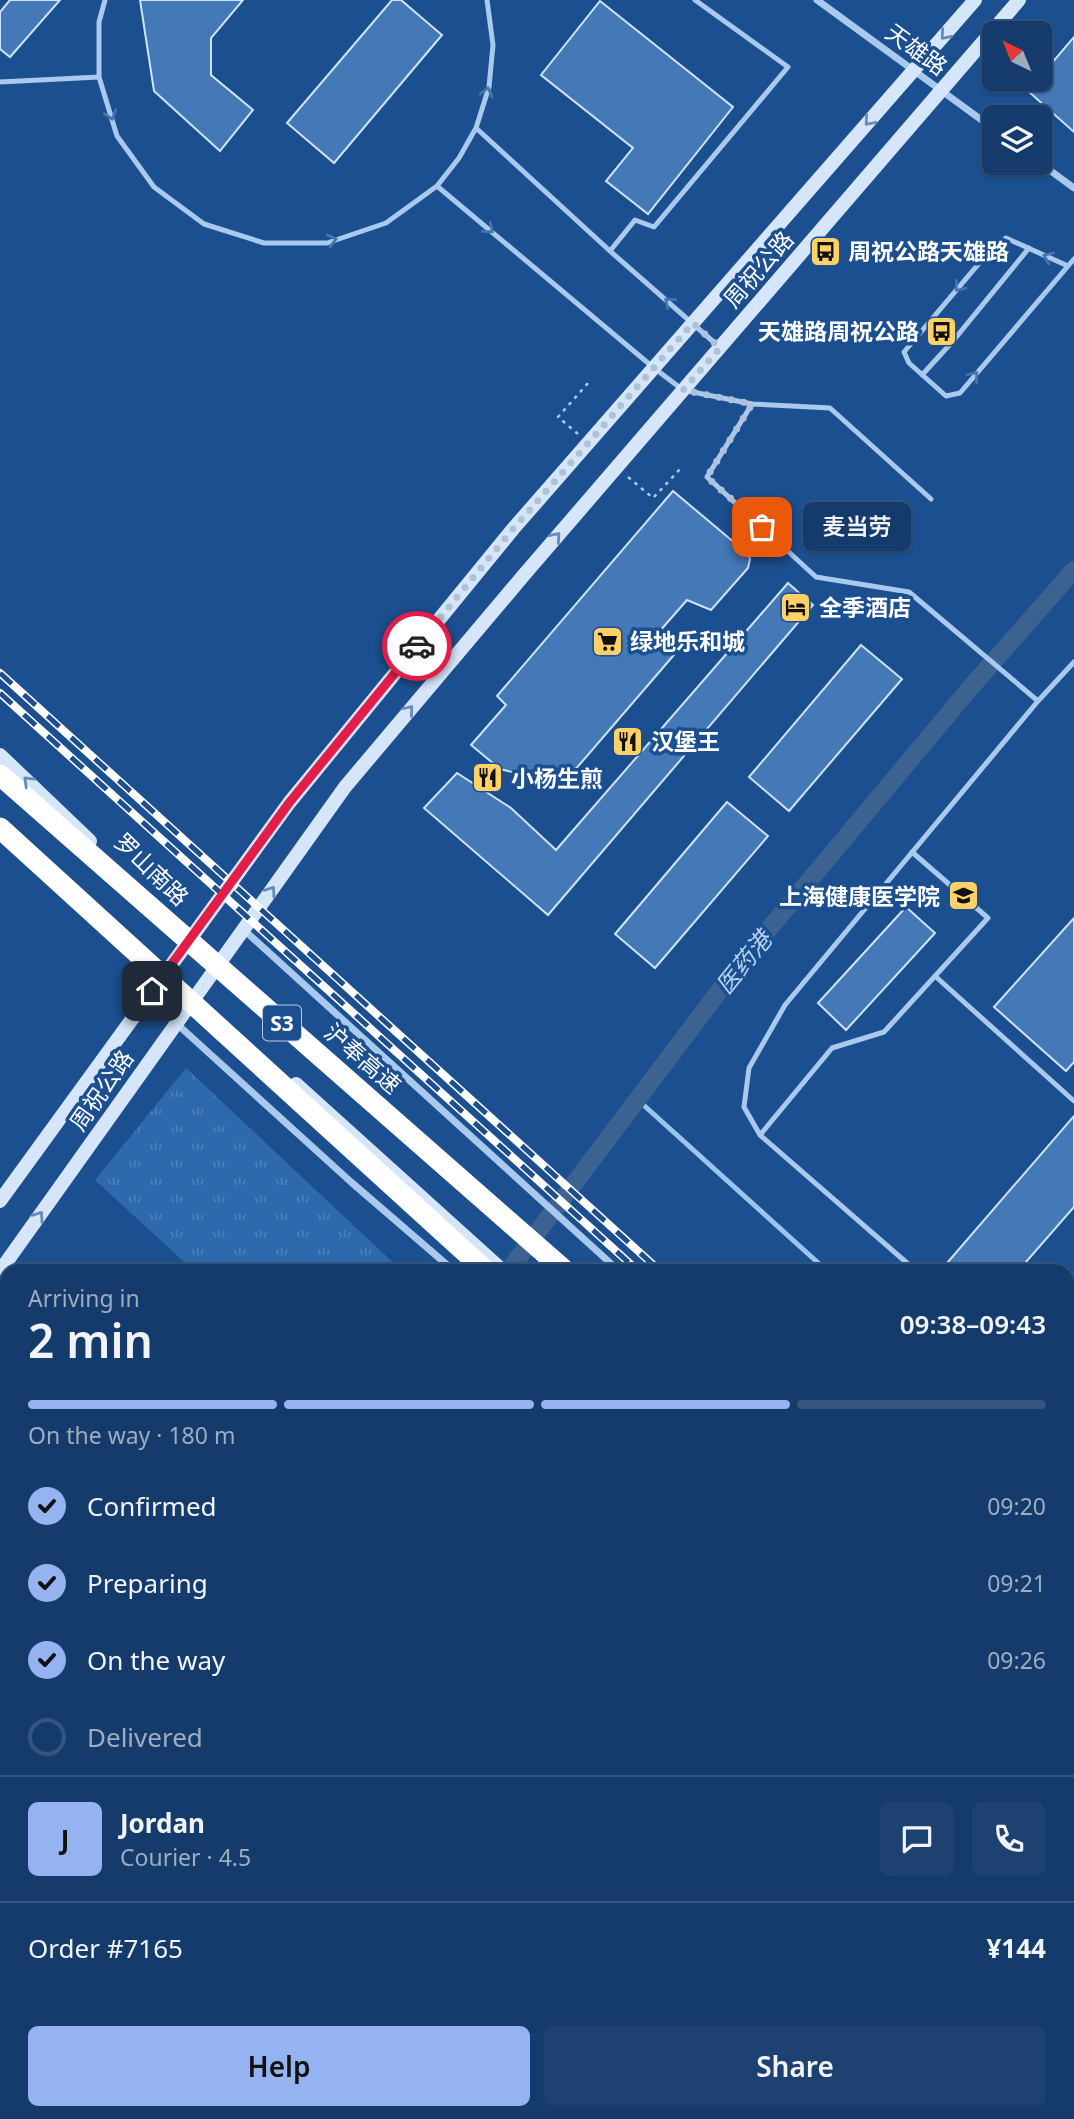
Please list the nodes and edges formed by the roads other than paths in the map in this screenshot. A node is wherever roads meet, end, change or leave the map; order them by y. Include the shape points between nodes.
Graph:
1 (105, 0) edge
2 (695, 0) edge
3 (817, 0) edge
4 (975, 0) edge
5 (1020, 0) edge
6 (490, 1) edge
7 (914, 70) junction
8 (99, 76) junction
9 (0, 82) edge
10 (940, 90) junction
11 (982, 120) edge
12 (476, 128) junction
13 (1052, 172) edge
14 (437, 186) junction
15 (1074, 188) edge
16 (1028, 248) junction
17 (610, 251) junction
18 (1074, 259) edge
19 (1068, 266) junction
20 (693, 323) junction
21 (720, 348) junction
22 (654, 368) junction
23 (922, 375) junction
24 (683, 390) junction
25 (752, 404) junction
26 (931, 499) dead end
27 (1074, 662) edge
28 (1038, 701) junction
29 (0, 755) edge
30 (0, 775) edge
31 (0, 829) edge
32 (912, 852) junction
33 (243, 929) junction
34 (191, 938) junction
35 (219, 964) junction
36 (167, 971) junction
37 (935, 976) junction
38 (196, 995) junction
39 (176, 1023) junction
40 (1074, 1101) edge
41 (761, 1135) junction
42 (0, 1200) edge
43 (5, 1264) edge
44 (445, 1264) edge
45 (478, 1264) edge
46 (495, 1264) edge
47 (556, 1264) edge
48 (556, 1264) edge
49 (611, 1264) edge
50 (908, 1264) edge

1 - 8 lane via 99,22
2 - 17 lane via 788,67 654,227 635,220
3 - 7 street, 天雄路
4 -> 7 street, 周祝公路
5 - 10 street, 周祝公路
12 -> 6 lane via 489,87 493,45
7 - 10 street, 天雄路
7 -> 20 street, 周祝公路
8 - 9 lane
8 -> 14 lane via 117,136 154,187 216,228 264,243 327,243 386,223
10 - 11 street, 天雄路
10 - 21 street, 周祝公路
12 - 14 lane
12 - 17 lane
13 - 15 street
14 -> 22 lane
19 -> 16 lane
16 - 23 lane
16 -> 23 lane via 1006,239 992,248 904,352
20 -> 17 lane
18 - 19 lane
23 -> 19 lane via 946,396 960,393
20 - 21 lane
20 - 22 street, 周祝公路
21 - 24 street, 周祝公路
22 - 24 lane
22 - 34 street, 周祝公路 via 513,529 289,803
24 - 25 lane
33 -> 24 street, 周祝公路 via 345,786
25 - 26 lane via 830,408
25 - 28 lane via 707,477 816,577 909,592
27 - 28 lane
28 - 32 lane
34 -> 29 street, 罗山南路
30 - 47 highway, 沪奉高速 / S3
31 - 36 street
31 - 45 highway, S3
32 - 37 lane via 988,918
32 - 41 lane via 785,1005 748,1068 744,1107
33 - 35 street, 周祝公路
33 - 49 street
34 - 35 street, 罗山南路
34 - 36 street, 周祝公路
35 - 38 street, 周祝公路
35 - 48 street, 罗山南路
36 - 38 street
36 - 42 street, 周祝公路
37 - 40 lane
37 - 41 lane via 884,1032 832,1048
38 - 39 street, 周祝公路
38 - 46 street
43 -> 39 street, 周祝公路
39 - 44 street
41 - 50 lane

